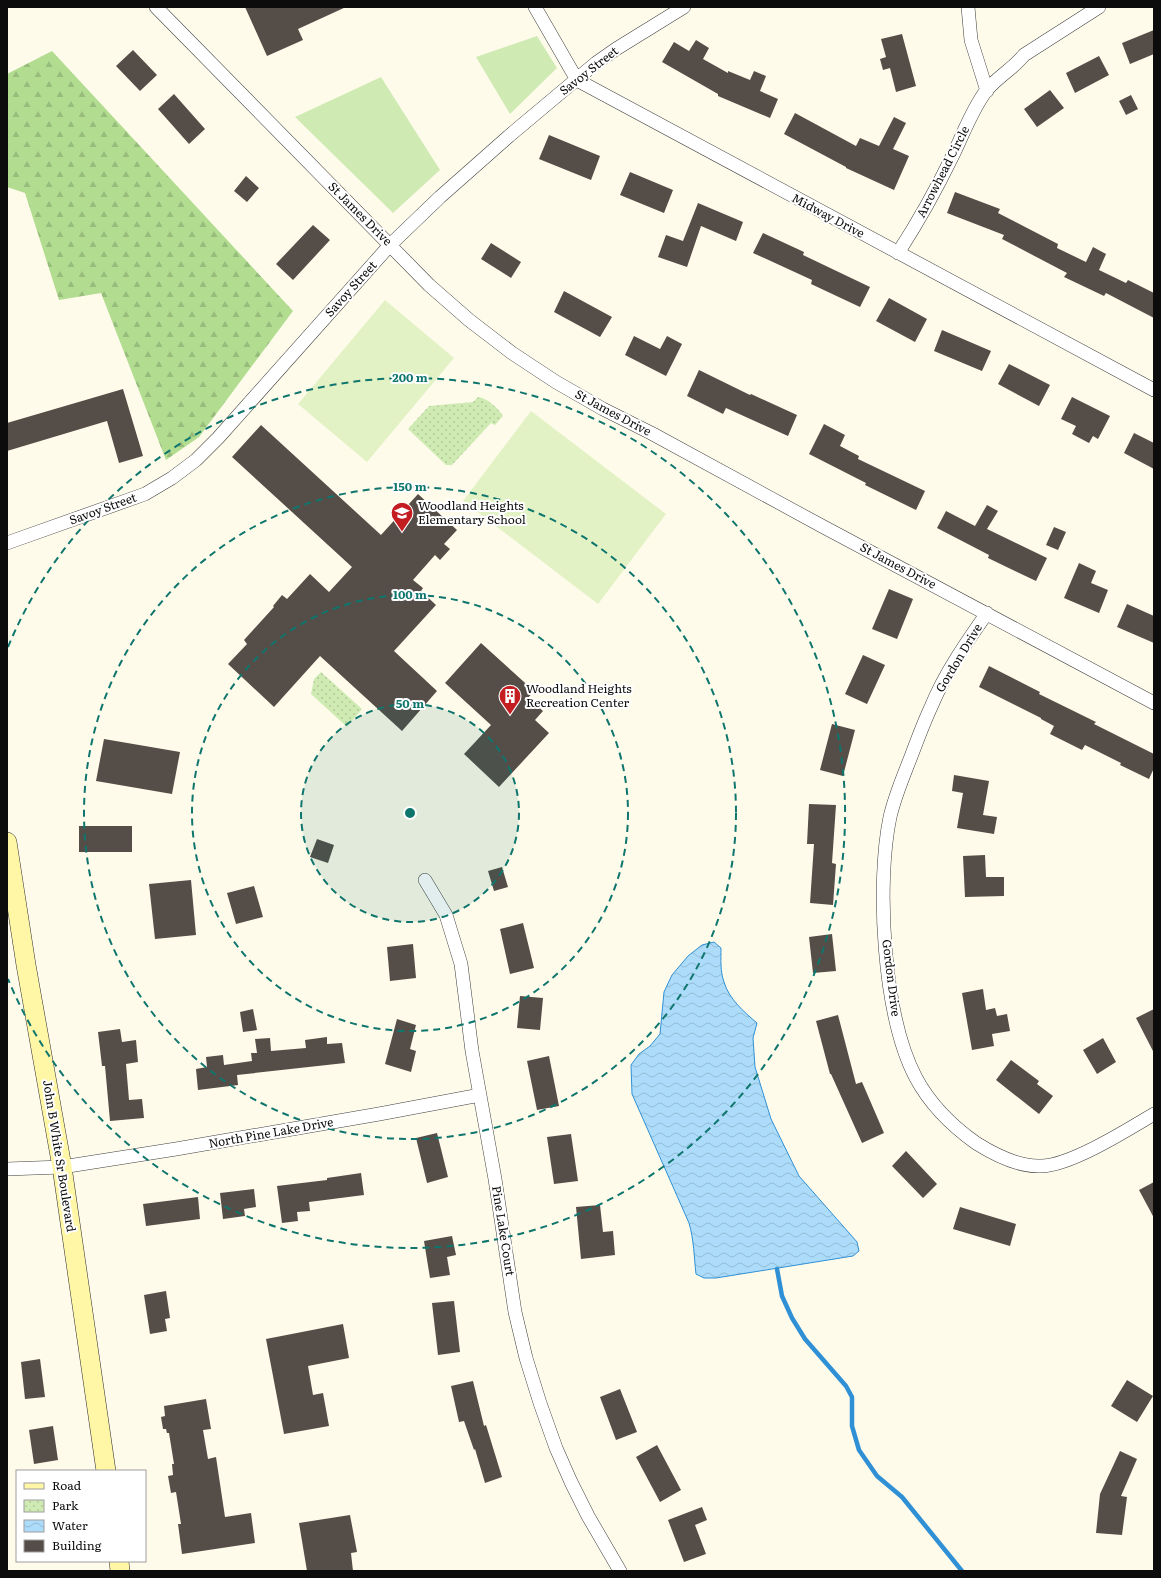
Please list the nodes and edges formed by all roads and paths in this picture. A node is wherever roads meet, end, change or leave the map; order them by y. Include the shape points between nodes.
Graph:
1 (156, 7) edge
2 (535, 7) edge
3 (684, 7) edge
4 (968, 7) edge
5 (1099, 7) edge
6 (577, 80) junction
7 (986, 91) junction
8 (390, 245) junction
9 (898, 253) junction
10 (1154, 390) edge
11 (7, 543) edge
12 (987, 613) junction
13 (1154, 703) edge
14 (7, 842) edge
15 (425, 880) dead end
16 (480, 1094) junction
17 (1154, 1114) edge
18 (62, 1167) junction
19 (7, 1169) edge
20 (106, 1470) edge
21 (620, 1571) edge

1 - 8 street, St James Drive
2 - 6 street
3 - 6 street, Savoy Street via 616,49
4 - 7 street via 971,40
5 - 7 street, Arrowhead Circle via 1024,55
6 - 8 street, Savoy Street via 508,136
6 - 9 street, Midway Drive
7 - 9 street, Arrowhead Circle via 936,188
8 - 11 street, Savoy Street via 196,460 145,494
8 - 12 street, St James Drive via 469,320 556,382
9 - 10 street, Midway Drive
12 - 13 street, St James Drive
12 - 17 street, Gordon Drive via 966,643 931,706 890,816 884,865 886,946 896,1019 904,1053 931,1102 950,1122 982,1146 1018,1163 1036,1166 1055,1165 1110,1139
14 - 18 main road, John B White Sr Boulevard
15 - 16 street, Pine Lake Court via 446,915 461,964
16 - 18 street, North Pine Lake Drive via 278,1132
16 - 21 street, Pine Lake Court via 515,1312 526,1358 556,1448 571,1482
18 - 19 street, North Pine Lake Drive
18 - 20 main road, John B White Sr Boulevard

